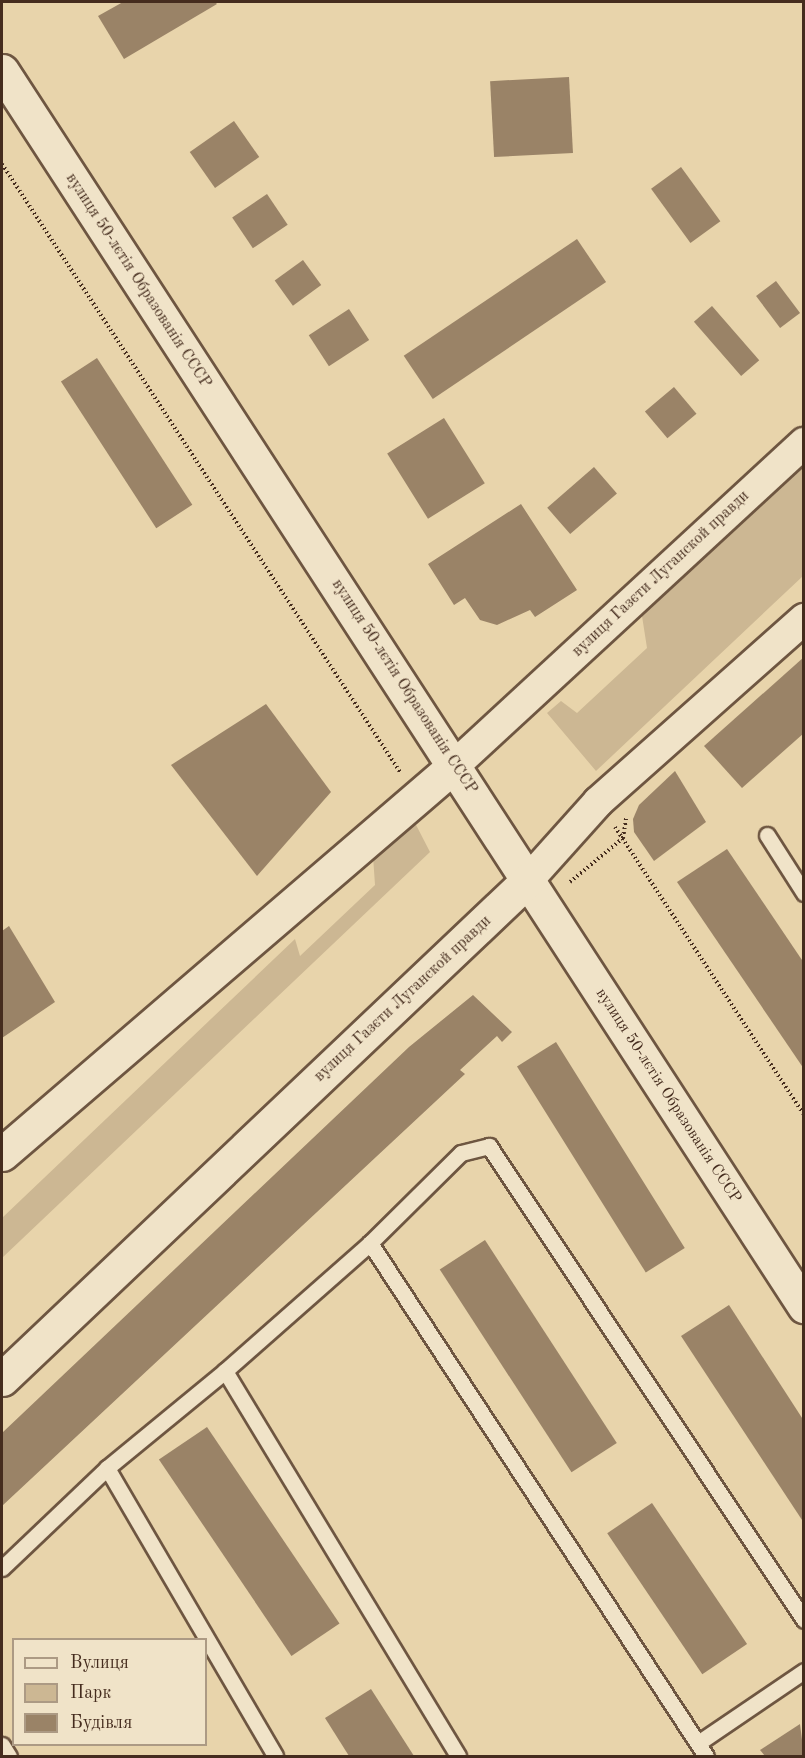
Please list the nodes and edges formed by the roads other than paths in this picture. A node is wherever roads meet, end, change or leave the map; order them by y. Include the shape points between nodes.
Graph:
1 (2, 71) edge
2 (804, 442) edge
3 (804, 619) edge
4 (455, 765) junction
5 (766, 836) dead end
6 (529, 879) junction
7 (804, 893) edge
8 (2, 1154) edge
9 (370, 1243) junction
10 (804, 1306) edge
11 (225, 1371) junction
12 (2, 1379) edge
13 (107, 1468) junction
14 (2, 1568) edge
15 (804, 1620) edge
16 (206, 1638) edge
17 (207, 1639) edge
18 (804, 1671) edge
19 (698, 1743) junction
20 (2, 1745) edge
21 (9, 1756) edge
22 (275, 1756) edge
23 (458, 1756) edge
24 (706, 1756) edge

1 - 4 street, вулиця 50-лєтія Образованія СССР
2 - 4 street, вулиця Газєти Луганской правди
3 - 6 street, вулиця Газєти Луганской правди via 598,801
4 - 6 street, вулиця 50-лєтія Образованія СССР
4 - 8 street, вулиця Газєти Луганской правди
5 - 7 lane
6 - 10 street, вулиця 50-лєтія Образованія СССР
6 - 12 street, вулиця Газєти Луганской правди
9 - 11 lane
9 - 15 lane via 462,1153 489,1146
9 - 19 lane
11 - 13 lane
11 - 23 lane
13 - 14 lane
13 - 16 lane
17 - 22 lane
18 - 19 lane
19 - 24 lane
20 - 21 lane

